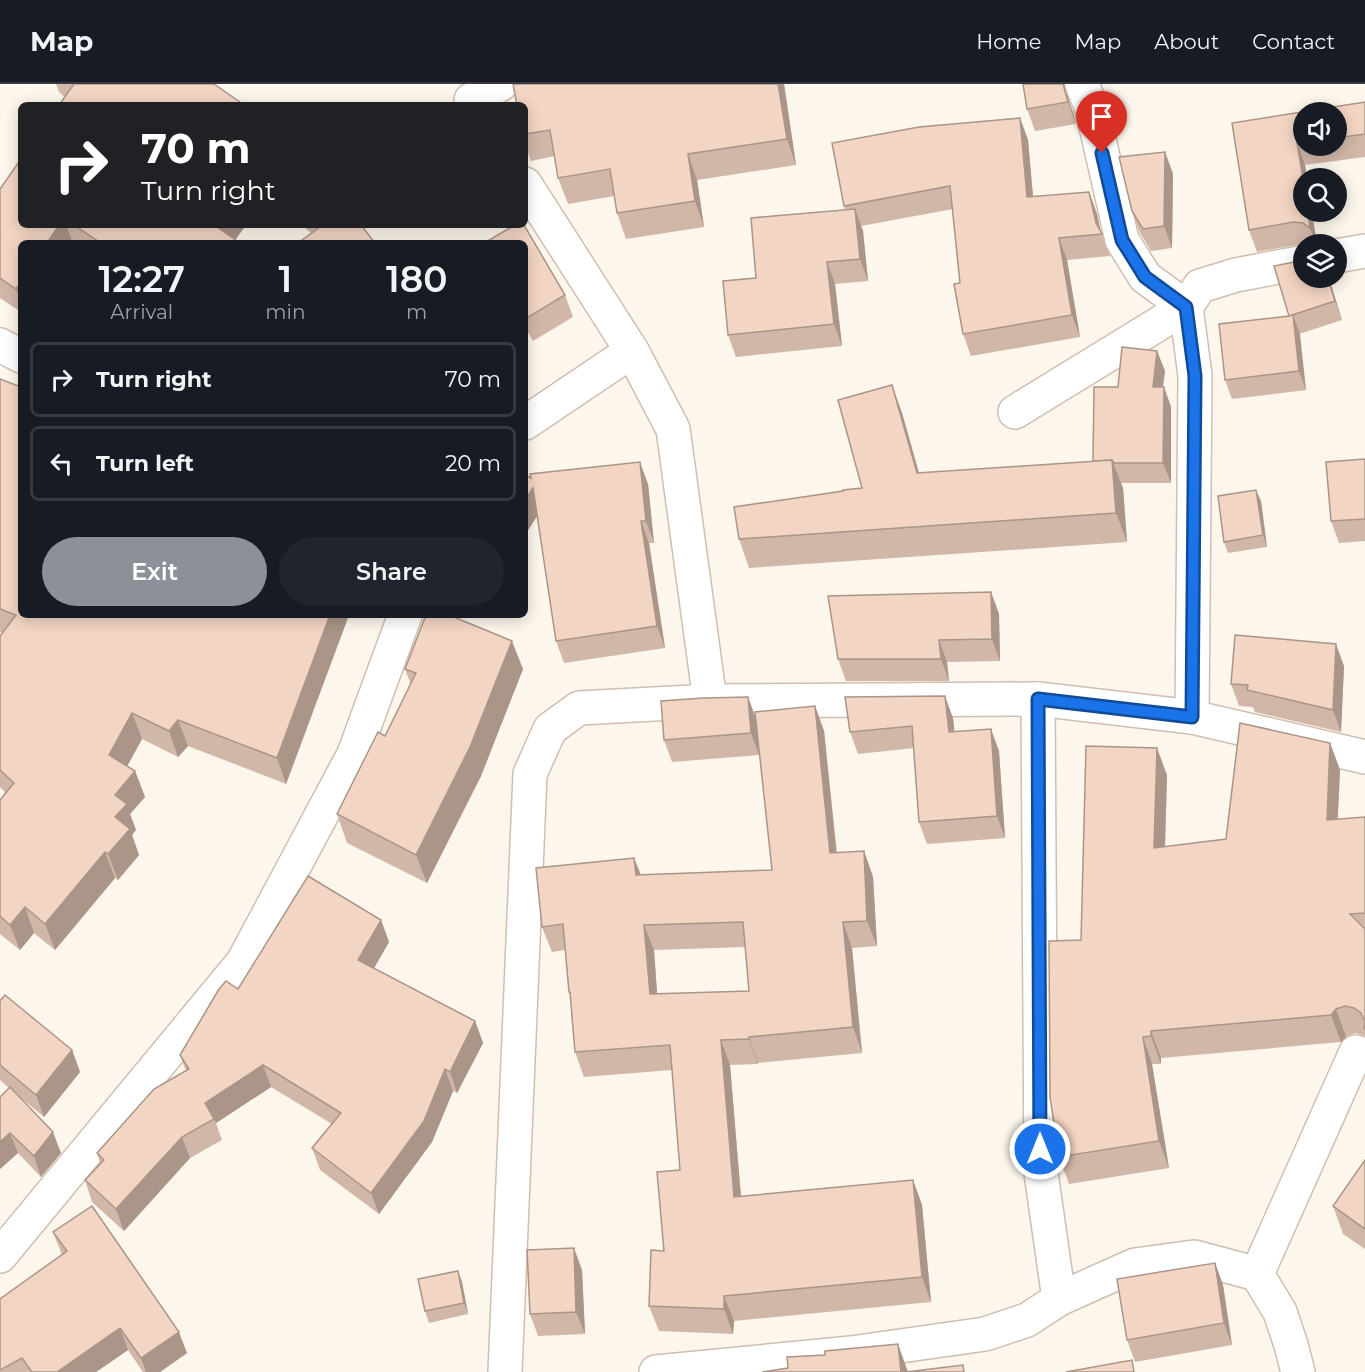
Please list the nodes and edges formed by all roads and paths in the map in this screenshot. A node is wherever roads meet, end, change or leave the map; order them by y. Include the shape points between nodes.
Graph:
1 (501, 84) edge
2 (1082, 84) edge
3 (467, 96) edge
4 (528, 189) edge
5 (1365, 251) edge
6 (1347, 254) edge
7 (1293, 264) edge
8 (1186, 307) junction
9 (0, 345) edge
10 (632, 351) junction
11 (18, 354) edge
12 (1015, 412) dead end
13 (528, 421) edge
14 (404, 618) edge
15 (1038, 699) junction
16 (710, 701) junction
17 (1192, 717) junction
18 (1365, 757) edge
19 (1356, 1052) dead end
20 (0, 1256) edge
21 (1257, 1274) junction
22 (1059, 1299) junction
23 (506, 1372) edge
24 (656, 1372) edge
25 (1298, 1372) edge

1 - 3 street
2 - 8 street via 1092,109 1122,240 1145,277
4 - 10 street
5 - 6 street
7 - 8 street via 1200,286
8 - 12 street
8 - 17 street via 1195,376
9 - 11 street
10 - 13 street
10 - 16 street via 673,429
14 - 20 street via 354,754 243,962
15 - 16 street
15 - 17 street
15 - 22 street via 1041,1173
16 - 23 street via 579,708 550,729 530,774
17 - 18 street
19 - 21 street
21 - 22 street via 1194,1257 1135,1266
21 - 25 street via 1280,1312
22 - 24 street via 1027,1320 985,1334 851,1353

